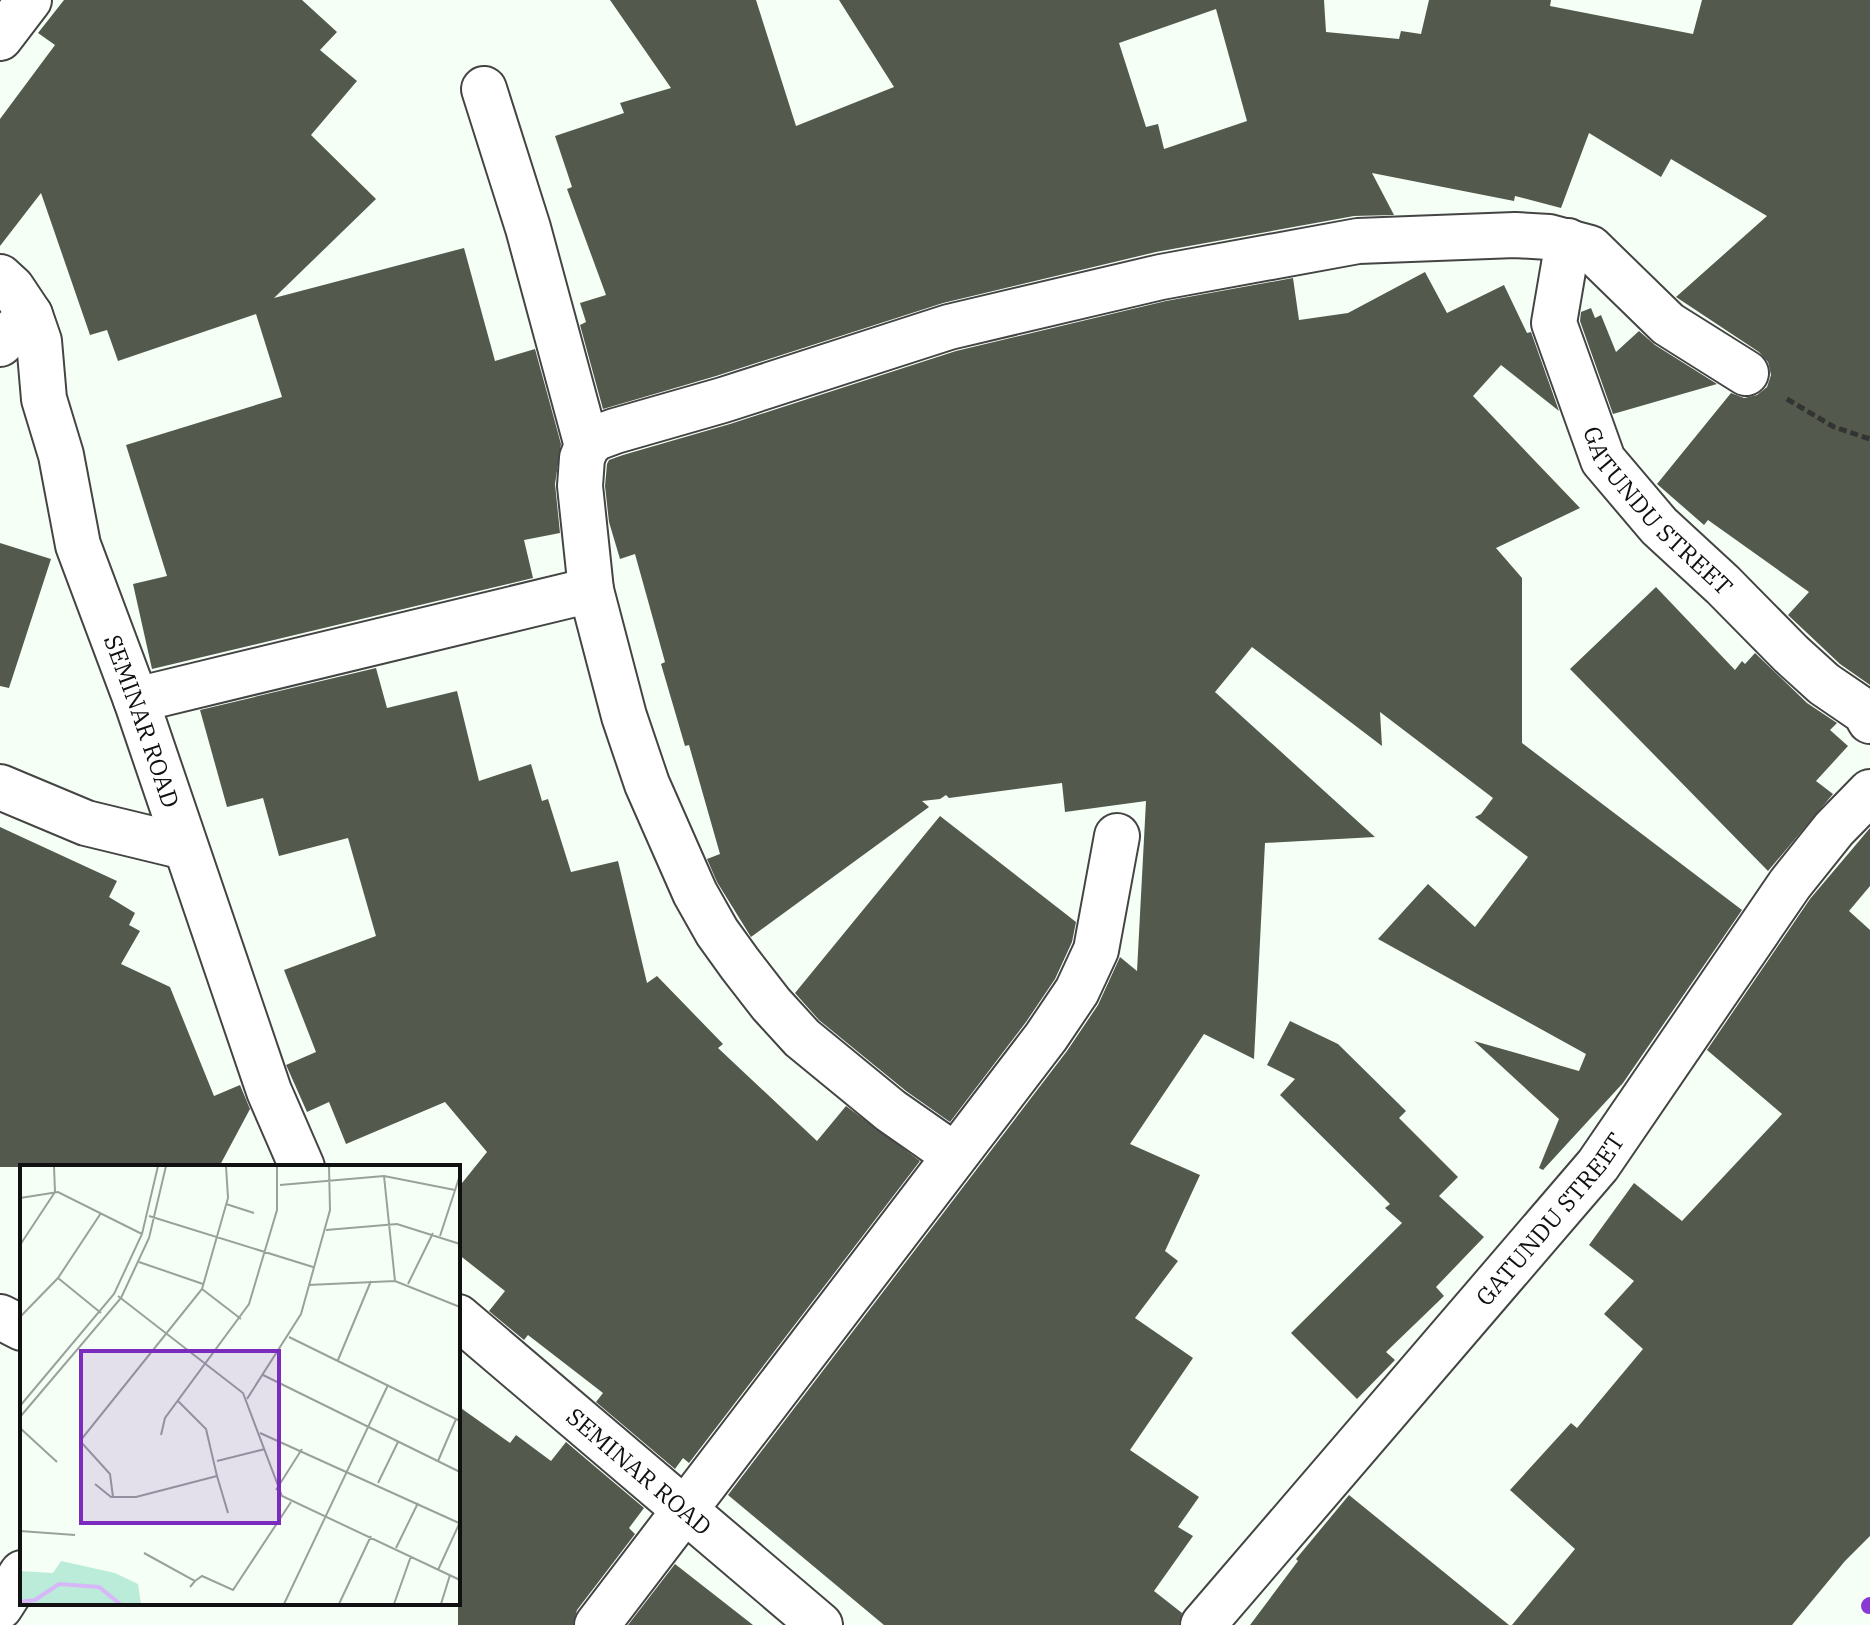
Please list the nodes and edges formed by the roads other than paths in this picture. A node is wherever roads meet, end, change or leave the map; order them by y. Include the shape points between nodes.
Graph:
1 (29, 0) edge
2 (0, 38) edge
3 (484, 89) dead end
4 (1568, 241) junction
5 (0, 277) edge
6 (15, 330) edge
7 (1746, 373) road end
8 (587, 446) junction
9 (591, 590) junction
10 (136, 700) junction
11 (1870, 721) edge
12 (0, 787) edge
13 (1870, 792) edge
14 (1117, 836) dead end
15 (185, 847) junction
16 (954, 1155) junction
17 (301, 1165) edge
18 (0, 1317) edge
19 (460, 1319) edge
20 (20, 1327) edge
21 (686, 1511) junction
22 (20, 1576) edge
23 (0, 1607) edge
24 (597, 1625) edge
25 (820, 1625) edge
26 (1203, 1625) edge

1 - 2 street
3 - 8 street
4 - 7 street via 1590,248 1668,324
4 - 8 street via 1515,235 1358,241 1232,262 949,327 615,431
4 - 11 street, GATUNDU STREET via 1554,323 1603,460 1659,526 1791,654
5 - 6 street, SEMINAR ROAD via 12,288
6 - 10 street, SEMINAR ROAD via 39,341 44,399 78,545
8 - 9 street via 580,486
9 - 10 street
9 - 16 street via 647,784 717,932 802,1038
10 - 15 street, SEMINAR ROAD
12 - 15 street via 86,823
13 - 26 street, GATUNDU STREET via 1790,884 1598,1165
14 - 16 street via 1096,950 1077,991
15 - 17 street, SEMINAR ROAD via 269,1091
16 - 21 street
18 - 20 street
19 - 21 street, SEMINAR ROAD
21 - 24 street
21 - 25 street, SEMINAR ROAD
22 - 23 street

